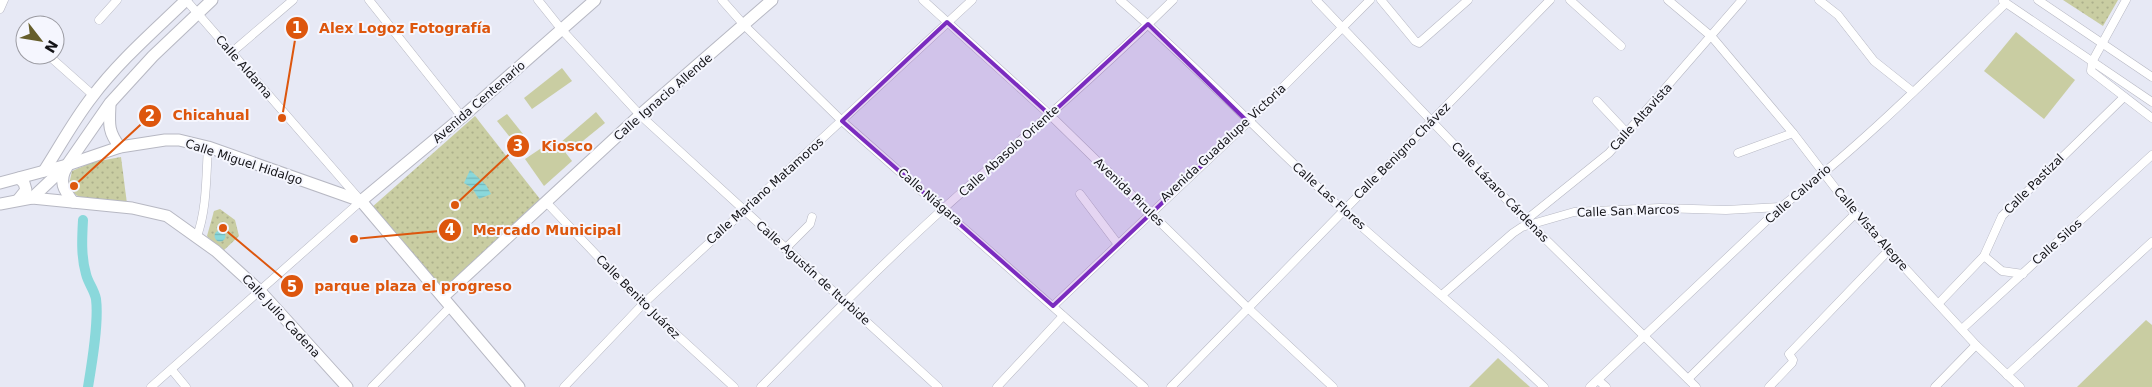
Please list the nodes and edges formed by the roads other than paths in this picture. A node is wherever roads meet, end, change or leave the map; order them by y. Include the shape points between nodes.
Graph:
1 (4, 0) edge
2 (118, 0) edge
3 (186, 0) edge
4 (212, 0) edge
5 (293, 0) edge
6 (369, 0) edge
7 (538, 0) edge
8 (595, 0) edge
9 (722, 0) edge
10 (772, 0) edge
11 (923, 0) edge
12 (972, 0) edge
13 (1120, 0) edge
14 (1173, 0) edge
15 (1316, 0) edge
16 (1370, 0) edge
17 (1381, 0) edge
18 (1468, 0) edge
19 (1550, 0) edge
20 (1570, 0) edge
21 (1668, 0) edge
22 (1742, 0) edge
23 (1818, 0) edge
24 (2038, 0) edge
25 (2126, 0) edge
26 (2004, 1) edge
27 (0, 9) edge
28 (197, 12) junction
29 (99, 20) dead end
30 (947, 22) junction
31 (1148, 24) junction
32 (745, 26) junction
33 (1343, 27) junction
34 (562, 30) junction
35 (1712, 37) junction
36 (2102, 43) junction
37 (1621, 46) dead end
38 (231, 53) junction
39 (2092, 62) junction
40 (59, 65) edge
41 (2152, 77) edge
42 (1913, 92) junction
43 (93, 95) junction
44 (2124, 97) junction
45 (1597, 101) dead end
46 (2152, 102) edge
47 (110, 103) junction
48 (640, 115) junction
49 (1050, 115) junction
50 (462, 117) junction
51 (2152, 118) edge
52 (842, 121) junction
53 (1432, 121) junction
54 (1248, 122) junction
55 (1627, 133) junction
56 (1793, 133) junction
57 (120, 147) junction
58 (208, 147) junction
59 (1738, 153) dead end
60 (2152, 155) edge
61 (67, 166) junction
62 (44, 171) junction
63 (1823, 173) junction
64 (19, 178) junction
65 (0, 183) edge
66 (1080, 194) dead end
67 (32, 198) junction
68 (18, 200) junction
69 (361, 201) junction
70 (73, 202) junction
71 (547, 202) junction
72 (0, 204) edge
73 (1781, 208) junction
74 (943, 209) junction
75 (743, 210) junction
76 (1343, 211) junction
77 (1150, 212) junction
78 (1856, 214) junction
79 (812, 217) dead end
80 (1529, 222) junction
81 (197, 236) junction
82 (2152, 242) edge
83 (1117, 243) junction
84 (785, 249) junction
85 (1889, 250) junction
86 (1984, 256) junction
87 (2023, 274) junction
88 (260, 291) junction
89 (1442, 295) junction
90 (443, 296) junction
91 (845, 302) junction
92 (1939, 303) junction
93 (642, 304) junction
94 (451, 306) junction
95 (1053, 306) junction
96 (1248, 308) junction
97 (1063, 316) junction
98 (1962, 329) junction
99 (1645, 336) junction
100 (1976, 345) junction
101 (172, 370) junction
102 (2007, 375) junction
103 (1688, 379) junction
104 (1598, 380) junction
105 (151, 387) edge
106 (186, 387) edge
107 (347, 387) edge
108 (372, 387) edge
109 (519, 387) edge
110 (564, 387) edge
111 (734, 387) edge
112 (761, 387) edge
113 (938, 387) edge
114 (997, 387) edge
115 (1144, 387) edge
116 (1171, 387) edge
117 (1333, 387) edge
118 (1544, 387) edge
119 (1590, 387) edge
120 (1606, 387) edge
121 (1696, 387) edge
122 (1769, 387) edge
123 (1935, 387) edge
124 (2020, 387) edge

1 - 27 street
2 - 29 street
3 - 28 street, Calle Aldama
3 - 43 street
4 - 28 street
5 - 38 street
6 - 50 street
7 - 34 street, Calle Agustín de Iturbide
8 - 34 street, Avenida Centenario
9 - 32 street, Calle Niágara
10 - 32 street, Calle Ignacio Allende
11 - 30 street, Avenida Pirules
12 - 30 street, Calle Mariano Matamoros
13 - 31 street, Calle Las Flores
14 - 31 street, Calle Abasolo Oriente
15 - 33 street, Calle Lázaro Cárdenas
16 - 33 street, Avenida Guadalupe Victoria
17 - 18 street via 1419,43
19 - 53 street, Calle Benigno Chávez
20 - 37 street
21 - 35 street, Calle Vista Alegre
22 - 35 street, Calle Altavista
23 - 42 street via 1838,15 1874,62
24 - 36 street
25 - 36 street
26 - 39 street
26 - 42 street, Calle Calvario
28 - 38 street, Calle Aldama
28 - 47 street
30 - 49 street, Avenida Pirules
30 - 52 street, Calle Mariano Matamoros
31 - 49 street, Calle Abasolo Oriente
31 - 54 street, Calle Las Flores
32 - 48 street, Calle Ignacio Allende
32 - 52 street, Calle Niágara
33 - 53 street, Calle Lázaro Cárdenas
33 - 54 street, Avenida Guadalupe Victoria
34 - 48 street, Calle Agustín de Iturbide
34 - 50 street, Avenida Centenario
35 - 55 street, Calle Altavista
35 - 56 street, Calle Vista Alegre
36 - 39 street
36 - 41 street
38 - 69 street, Calle Aldama
39 - 44 street via 2090,70
39 - 46 street
40 - 43 street
42 - 63 street, Calle Calvario
43 - 62 street
44 - 51 street
44 - 86 street, Calle Pastizal via 2002,216
45 - 55 street
47 - 57 street via 109,125
47 - 61 street
48 - 71 street, Calle Ignacio Allende
48 - 75 street, Calle Agustín de Iturbide
49 - 74 street, Calle Abasolo Oriente
49 - 77 street, Avenida Pirules
50 - 69 street, Avenida Centenario
52 - 74 street, Calle Niágara
52 - 75 street, Calle Mariano Matamoros
53 - 76 street, Calle Benigno Chávez
53 - 80 street, Calle Lázaro Cárdenas
54 - 76 street, Calle Las Flores
54 - 77 street, Avenida Guadalupe Victoria
55 - 80 street, Calle Altavista via 1609,153
56 - 59 street
56 - 63 street, Calle Vista Alegre
57 - 58 street, Calle Miguel Hidalgo via 179,140
57 - 61 street, Calle Miguel Hidalgo
58 - 69 street, Calle Miguel Hidalgo
58 - 81 street via 204,205
60 - 87 street, Calle Silos
61 - 62 street, Calle Miguel Hidalgo
61 - 67 street
61 - 70 street via 62,184
62 - 64 street, Calle Miguel Hidalgo
63 - 73 street, Calle Calvario
63 - 78 street, Calle Vista Alegre
64 - 65 street, Calle Miguel Hidalgo
64 - 68 street via 26,186
66 - 83 street
67 - 68 street, Calle Julio Cadena
67 - 70 street, Calle Julio Cadena
68 - 72 street, Calle Julio Cadena
69 - 88 street
69 - 90 street
70 - 81 street, Calle Julio Cadena via 132,208 167,216
71 - 90 street, Calle Ignacio Allende
71 - 93 street, Calle Benito Juárez
73 - 80 street, Calle San Marcos via 1592,210
73 - 99 street, Calle Calvario
74 - 91 street, Calle Abasolo Oriente
74 - 95 street, Calle Niágara
75 - 84 street, Calle Agustín de Iturbide
75 - 93 street, Calle Mariano Matamoros
76 - 89 street, Calle Las Flores
76 - 96 street, Calle Benigno Chávez
77 - 83 street, Avenida Guadalupe Victoria
77 - 96 street, Avenida Pirules
78 - 85 street, Calle Vista Alegre
78 - 103 street
79 - 84 street via 810,224
80 - 89 street, Calle San Marcos
80 - 99 street, Calle Lázaro Cárdenas
81 - 88 street, Calle Julio Cadena
82 - 102 street
83 - 95 street, Avenida Guadalupe Victoria
84 - 91 street, Calle Agustín de Iturbide
85 - 92 street, Calle Vista Alegre
85 - 122 street via 1789,354 1792,363
86 - 87 street via 2002,271
86 - 92 street, Calle Pastizal
87 - 98 street, Calle Silos
88 - 101 street
88 - 107 street, Calle Julio Cadena
89 - 118 street, Calle Las Flores
90 - 94 street
91 - 112 street, Calle Abasolo Oriente
91 - 113 street, Calle Agustín de Iturbide
92 - 98 street, Calle Vista Alegre
93 - 110 street, Calle Mariano Matamoros
93 - 111 street, Calle Benito Juárez
94 - 108 street
94 - 109 street
95 - 97 street, Calle Niágara
96 - 116 street, Calle Benigno Chávez
96 - 117 street, Avenida Pirules
97 - 114 street
97 - 115 street, Calle Niágara
98 - 100 street, Calle Vista Alegre
99 - 103 street, Calle Lázaro Cárdenas
99 - 104 street, Calle Calvario
100 - 102 street, Calle Vista Alegre
100 - 123 street
101 - 105 street
101 - 106 street
102 - 124 street, Calle Vista Alegre
103 - 121 street, Calle Lázaro Cárdenas
104 - 119 street, Calle Calvario
104 - 120 street

